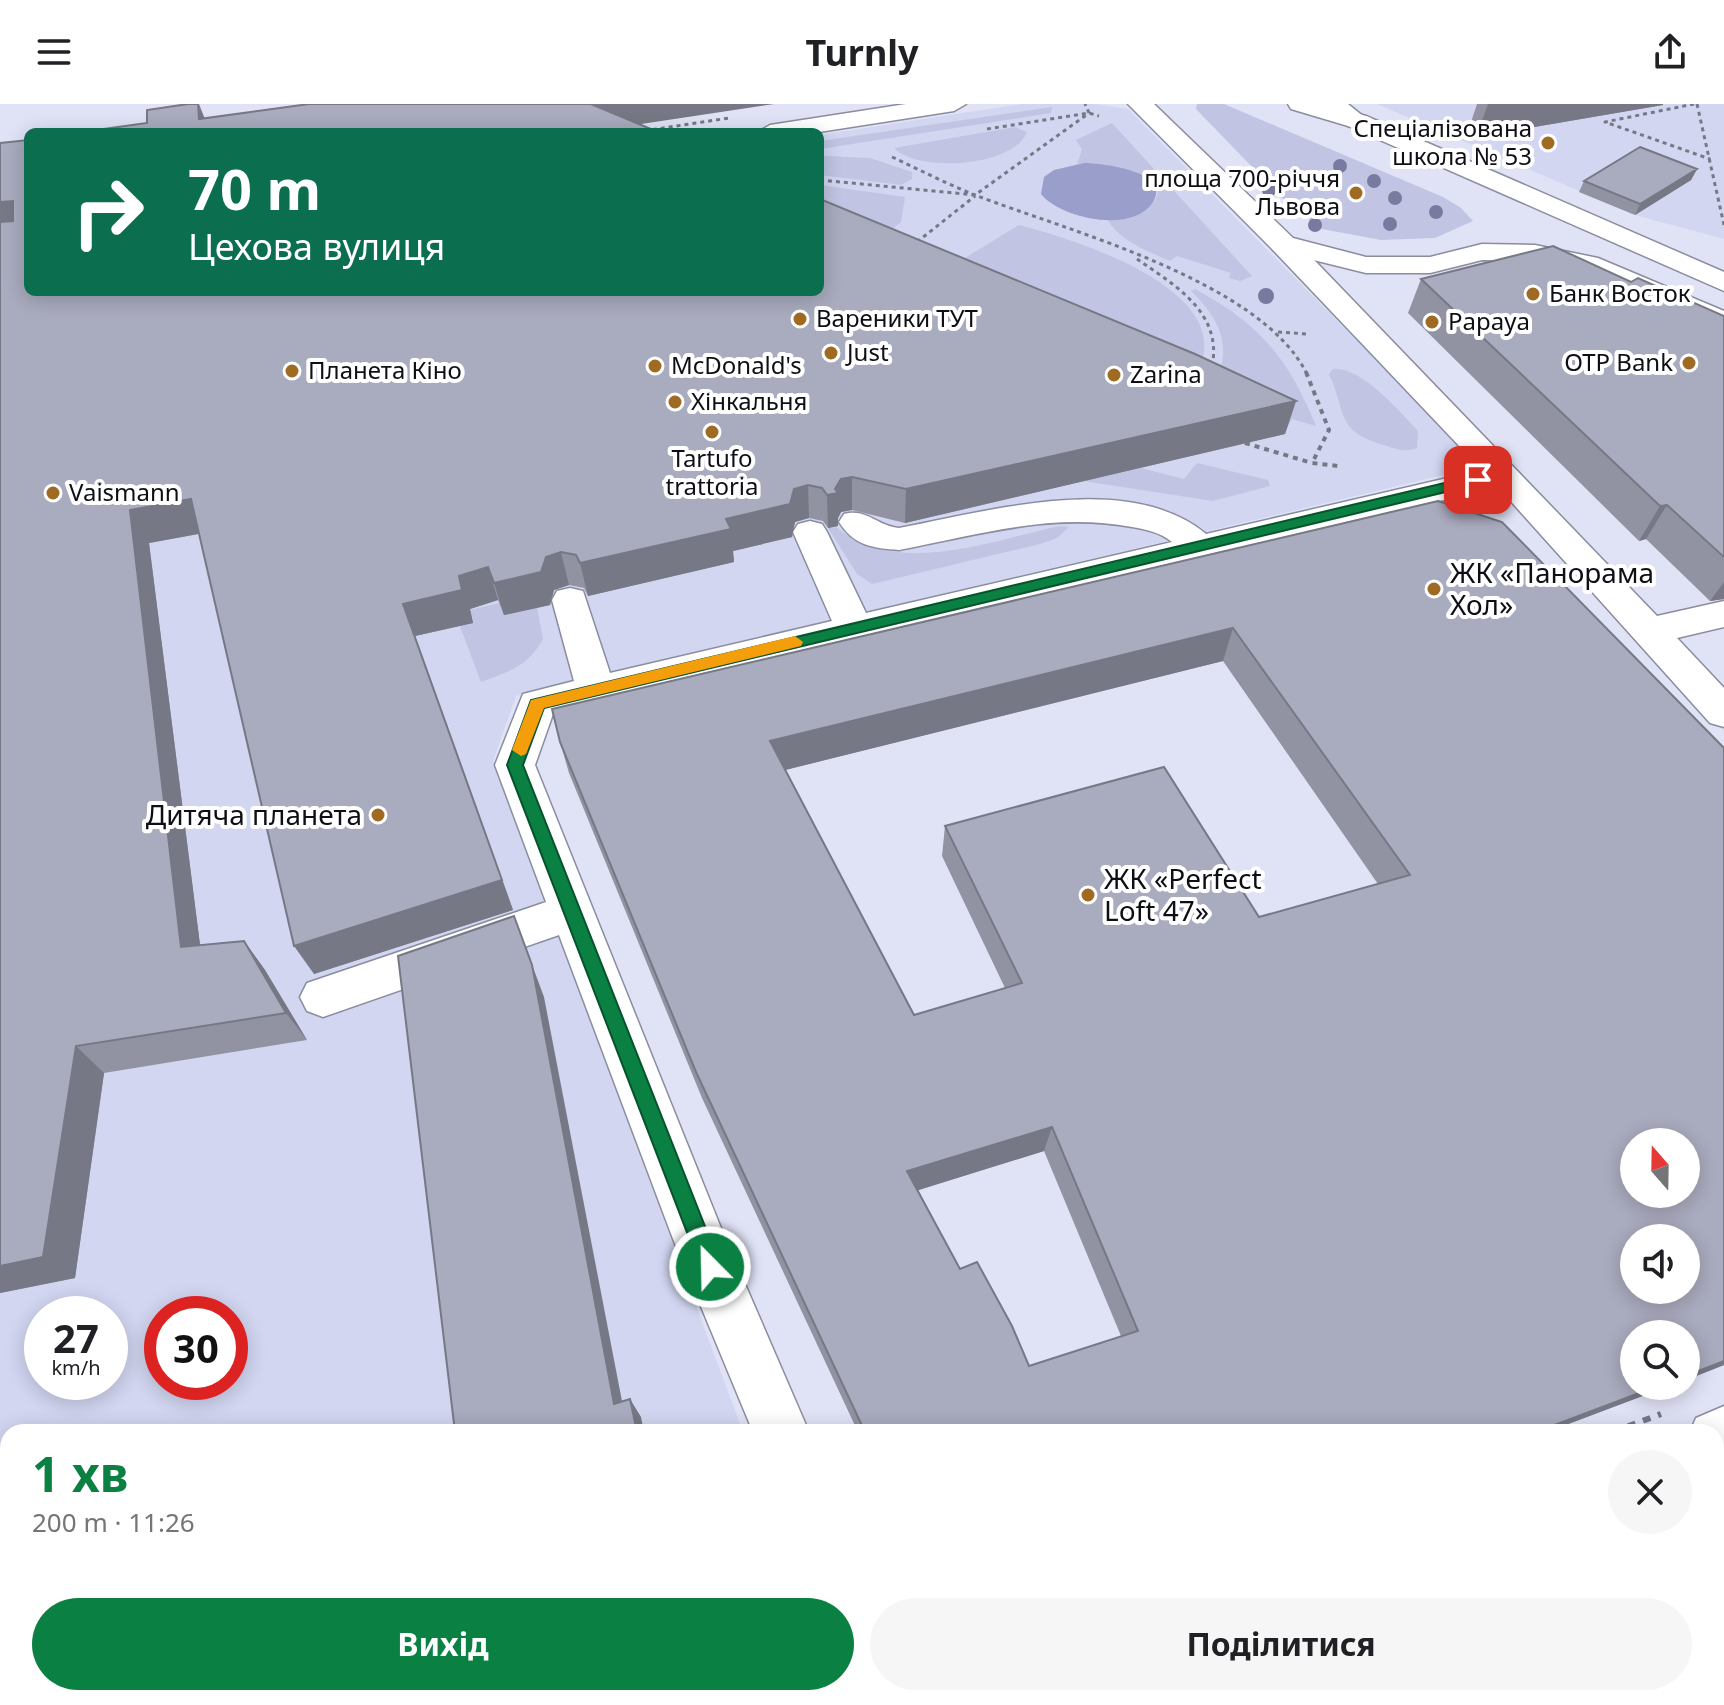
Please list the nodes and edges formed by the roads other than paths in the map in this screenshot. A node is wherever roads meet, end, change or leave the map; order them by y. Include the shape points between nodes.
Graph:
1 (954, 104) edge
2 (1140, 104) edge
3 (1300, 104) edge
4 (1332, 104) edge
5 (1357, 121) junction
6 (796, 128) edge
7 (1461, 167) junction
8 (1489, 230) junction
9 (1283, 244) junction
10 (1724, 282) edge
11 (1724, 322) edge
12 (1505, 475) junction
13 (856, 522) edge
14 (810, 532) edge
15 (1198, 546) junction
16 (570, 600) edge
17 (1724, 614) edge
18 (854, 628) junction
19 (1649, 631) junction
20 (596, 690) junction
21 (1724, 713) edge
22 (572, 912) junction
23 (323, 997) dead end
24 (778, 1424) edge

1 - 6 street
2 - 9 street
3 - 5 street
4 - 5 street
5 - 7 street
7 - 8 street
7 - 10 street
8 - 9 street via 1430,265 1366,265
8 - 11 street via 1535,253 1588,264
9 - 12 street
12 - 15 street
12 - 19 street
13 - 15 street via 873,537 899,539 1058,509 1093,509 1172,524
14 - 18 street
15 - 18 street
16 - 20 street
17 - 19 street
18 - 20 street
19 - 21 street
20 - 22 street via 537,704 515,765
22 - 23 street
22 - 24 street via 699,1239

